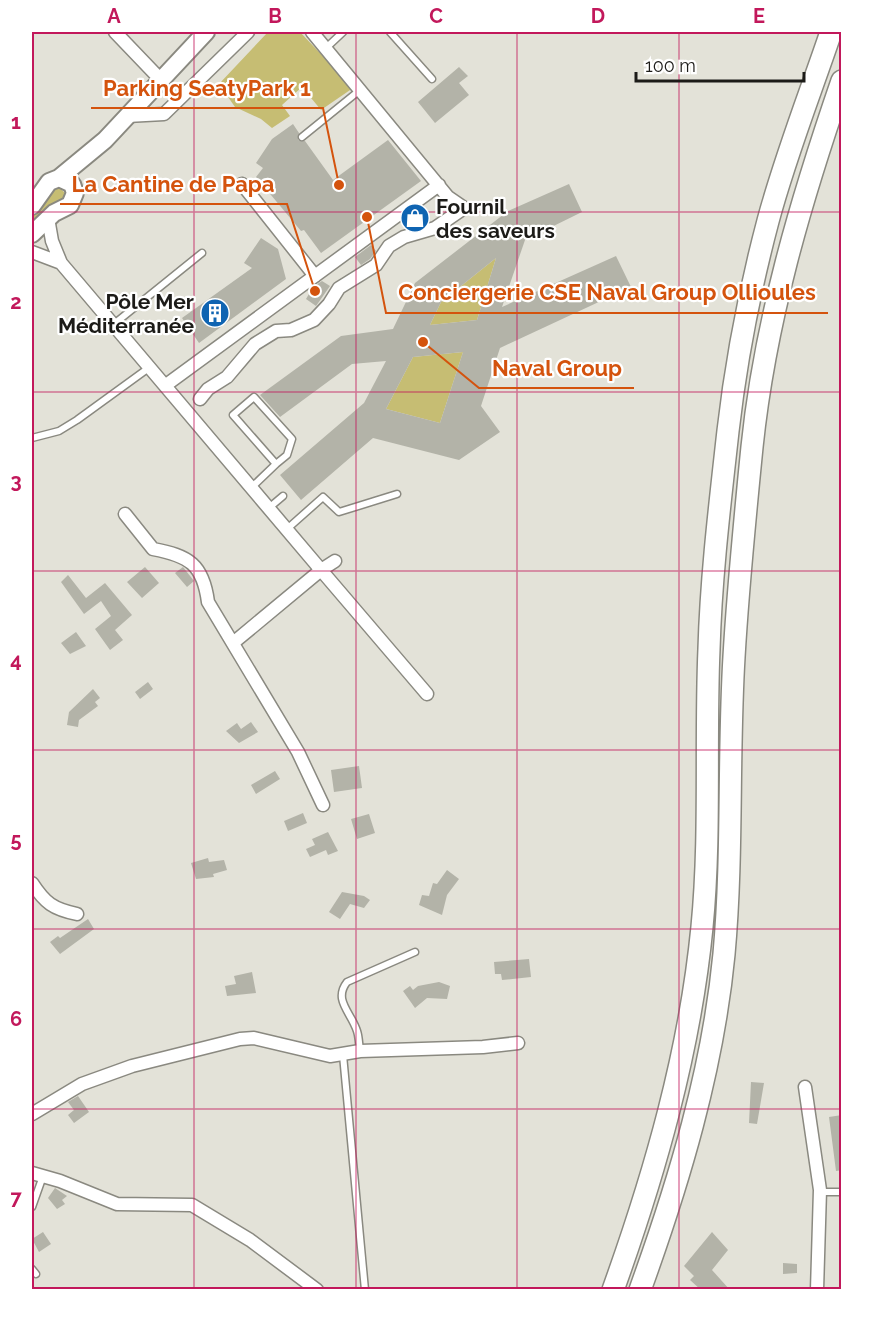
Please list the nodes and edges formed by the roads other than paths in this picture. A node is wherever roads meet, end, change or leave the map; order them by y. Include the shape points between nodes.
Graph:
1 (115, 32) edge
2 (206, 32) edge
3 (248, 32) edge
4 (312, 32) edge
5 (343, 32) edge
6 (390, 32) edge
7 (831, 32) edge
8 (326, 48) junction
9 (160, 79) junction
10 (432, 79) dead end
11 (842, 81) edge
12 (360, 89) junction
13 (127, 116) junction
14 (302, 137) dead end
15 (105, 140) junction
16 (59, 178) junction
17 (242, 184) dead end
18 (439, 185) junction
19 (74, 189) junction
20 (32, 206) edge
21 (48, 218) junction
22 (32, 234) edge
23 (32, 252) edge
24 (202, 253) dead end
25 (61, 263) junction
26 (315, 276) junction
27 (114, 324) junction
28 (150, 366) junction
29 (165, 384) junction
30 (200, 399) dead end
31 (32, 438) edge
32 (276, 464) junction
33 (252, 487) junction
34 (397, 494) dead end
35 (283, 496) dead end
36 (270, 507) junction
37 (125, 514) dead end
38 (288, 529) junction
39 (335, 561) dead end
40 (321, 570) junction
41 (233, 643) junction
42 (427, 694) dead end
43 (323, 805) dead end
44 (32, 883) edge
45 (77, 914) dead end
46 (416, 952) dead end
47 (518, 1043) dead end
48 (360, 1051) junction
49 (343, 1055) junction
50 (805, 1087) dead end
51 (32, 1114) edge
52 (37, 1174) edge
53 (820, 1192) junction
54 (842, 1192) edge
55 (32, 1207) edge
56 (317, 1290) edge
57 (365, 1290) edge
58 (613, 1290) edge
59 (640, 1290) edge
60 (817, 1290) edge

1 - 9 street
2 - 9 main road
3 - 13 street via 164,114
4 - 8 street
5 - 8 lane
6 - 10 lane
7 - 58 highway via 768,221 745,328 728,428 709,646 702,925 693,997 659,1147
8 - 12 street
9 - 13 main road
11 - 59 highway via 791,237 759,392 734,658 724,956 693,1125 668,1213
12 - 14 lane
12 - 18 street
13 - 15 main road
15 - 16 main road
15 - 19 main road
16 - 19 main road via 69,181
16 - 20 main road via 49,182
17 - 26 street
18 - 26 street
18 - 30 street via 448,197 464,207 435,228 389,246 376,265 339,288 314,320 276,332 255,345 228,377
19 - 21 main road via 70,205
21 - 22 main road
21 - 25 street
23 - 25 street
24 - 27 lane
25 - 27 street
26 - 29 street
27 - 28 street
28 - 29 street
28 - 31 lane via 59,431
29 - 33 street
32 - 32 lane via 287,455 292,439 254,397 233,415
32 - 33 lane
33 - 36 street
34 - 38 lane via 339,512 324,497
35 - 36 lane
36 - 38 street
37 - 41 street via 153,549 179,554 194,564 205,582 208,602
38 - 40 street
39 - 40 street
40 - 41 street
40 - 42 street
41 - 43 street via 298,752
44 - 45 street via 56,910
46 - 48 lane via 347,982 342,989 340,997 358,1032
47 - 48 street
48 - 49 street
49 - 51 street via 330,1056 254,1038 240,1039 132,1065 82,1084
49 - 57 lane
50 - 53 street
52 - 55 lane
52 - 56 street via 90,1190 117,1204 192,1205 250,1240
53 - 54 lane
53 - 60 street

